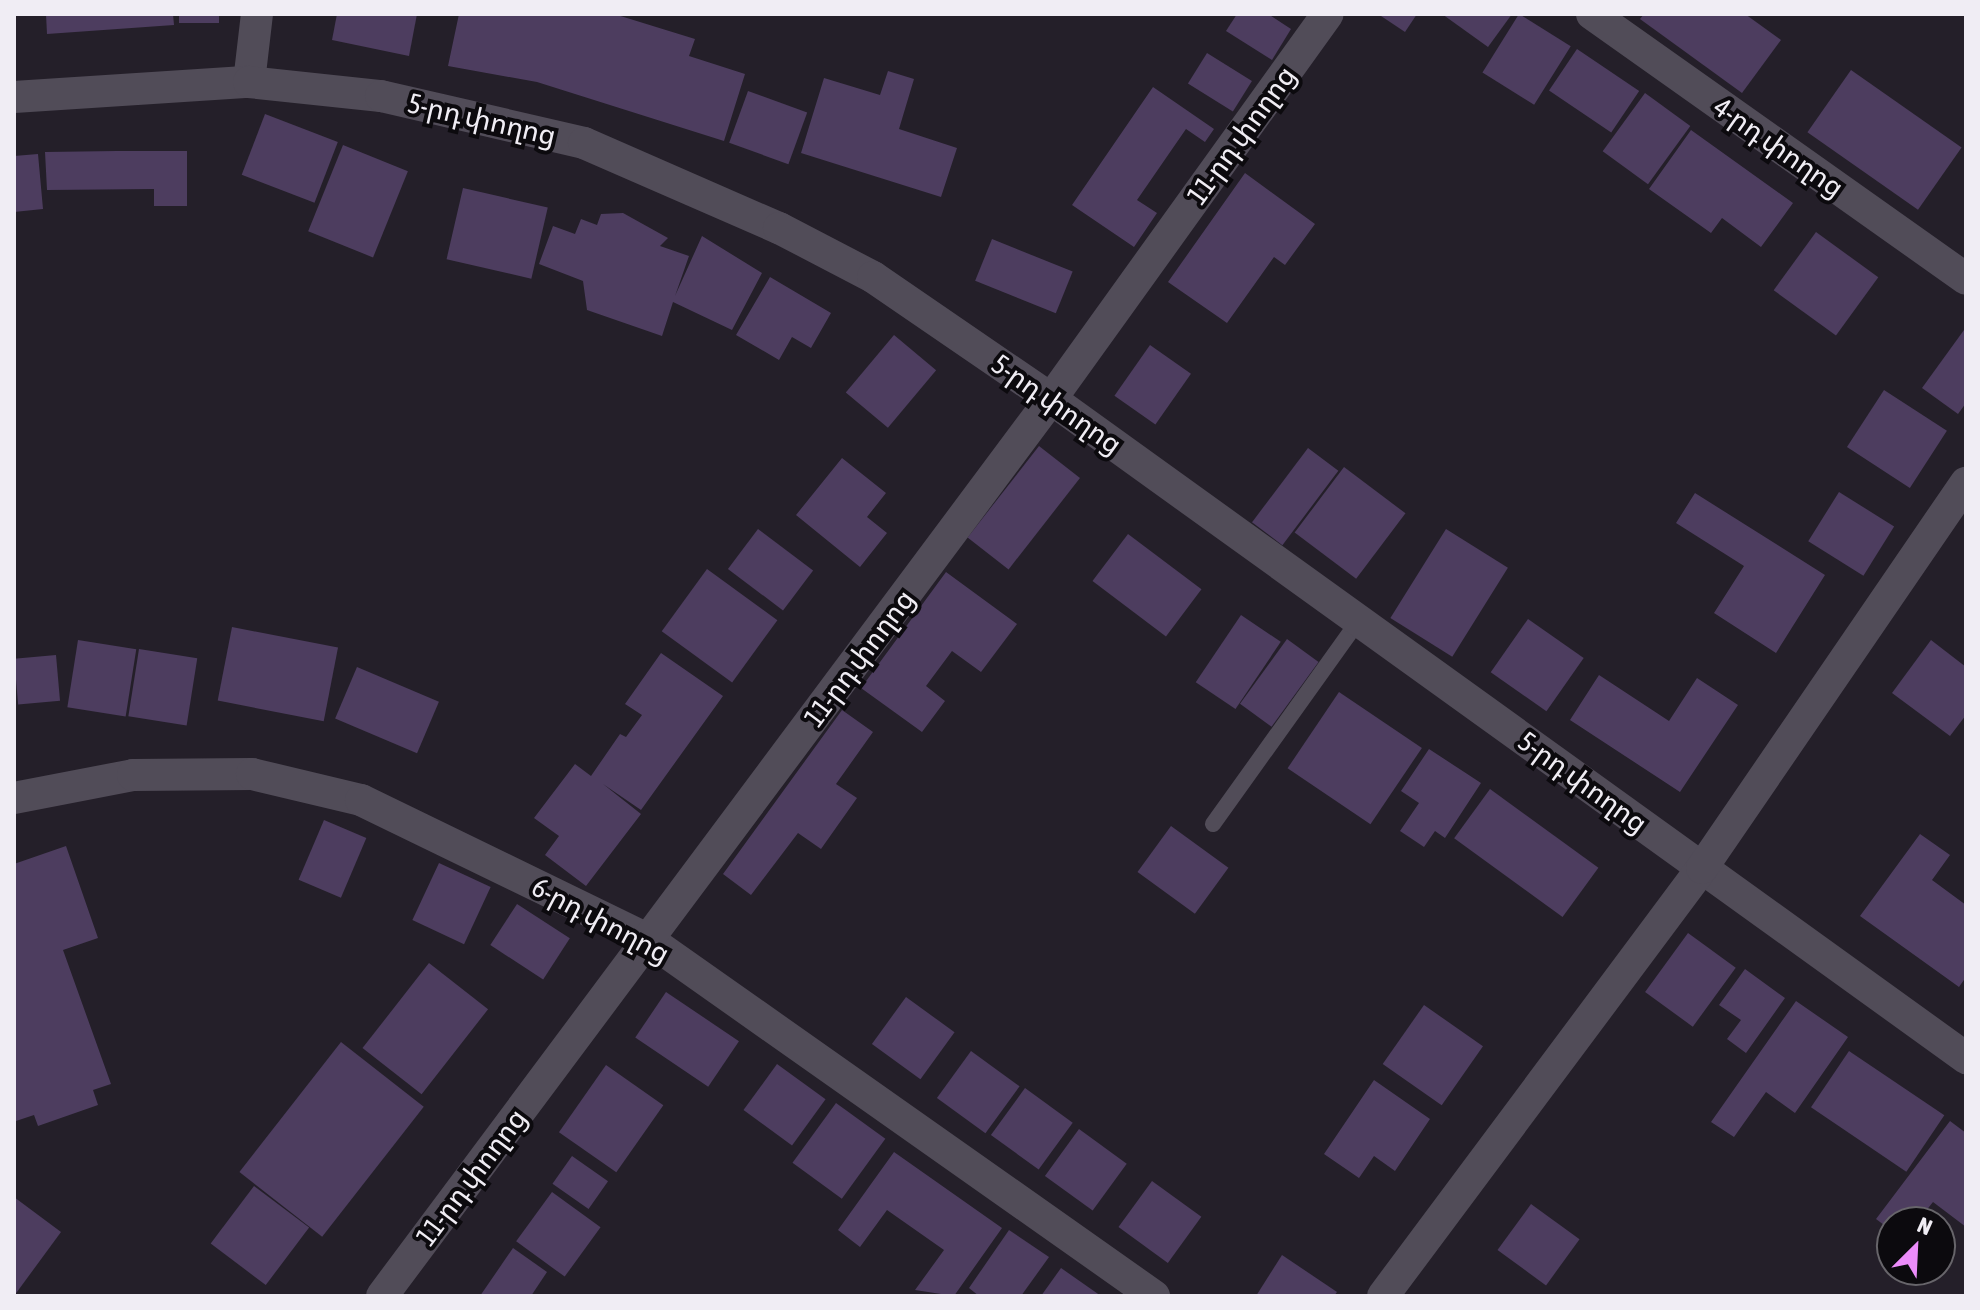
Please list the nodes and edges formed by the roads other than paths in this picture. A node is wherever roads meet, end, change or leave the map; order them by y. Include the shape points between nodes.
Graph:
1 (257, 14) edge
2 (1328, 14) edge
3 (1592, 14) edge
4 (249, 82) junction
5 (14, 97) edge
6 (1966, 279) edge
7 (1051, 399) junction
8 (1966, 483) edge
9 (1359, 620) junction
10 (14, 798) edge
11 (1213, 824) dead end
12 (1702, 868) junction
13 (649, 940) junction
14 (1966, 1058) edge
15 (382, 1296) edge
16 (1154, 1296) edge
17 (1383, 1296) edge

1 - 4 street
2 - 7 street, 11-րդ փողոց
3 - 6 street, 4-րդ փողոց
4 - 5 street, 5-րդ փողոց
4 - 7 street, 5-րդ փողոց via 381,96 584,143 672,176 873,277
7 - 9 street, 5-րդ փողոց
7 - 13 street, 11-րդ փողոց
8 - 12 street
9 - 11 lane
9 - 12 street, 5-րդ փողոց
10 - 13 street, 6-րդ փողոց via 133,775 252,774 361,800
12 - 14 street, 5-րդ փողոց
12 - 17 street
13 - 15 street, 11-րդ փողոց
13 - 16 street, 6-րդ փողոց

